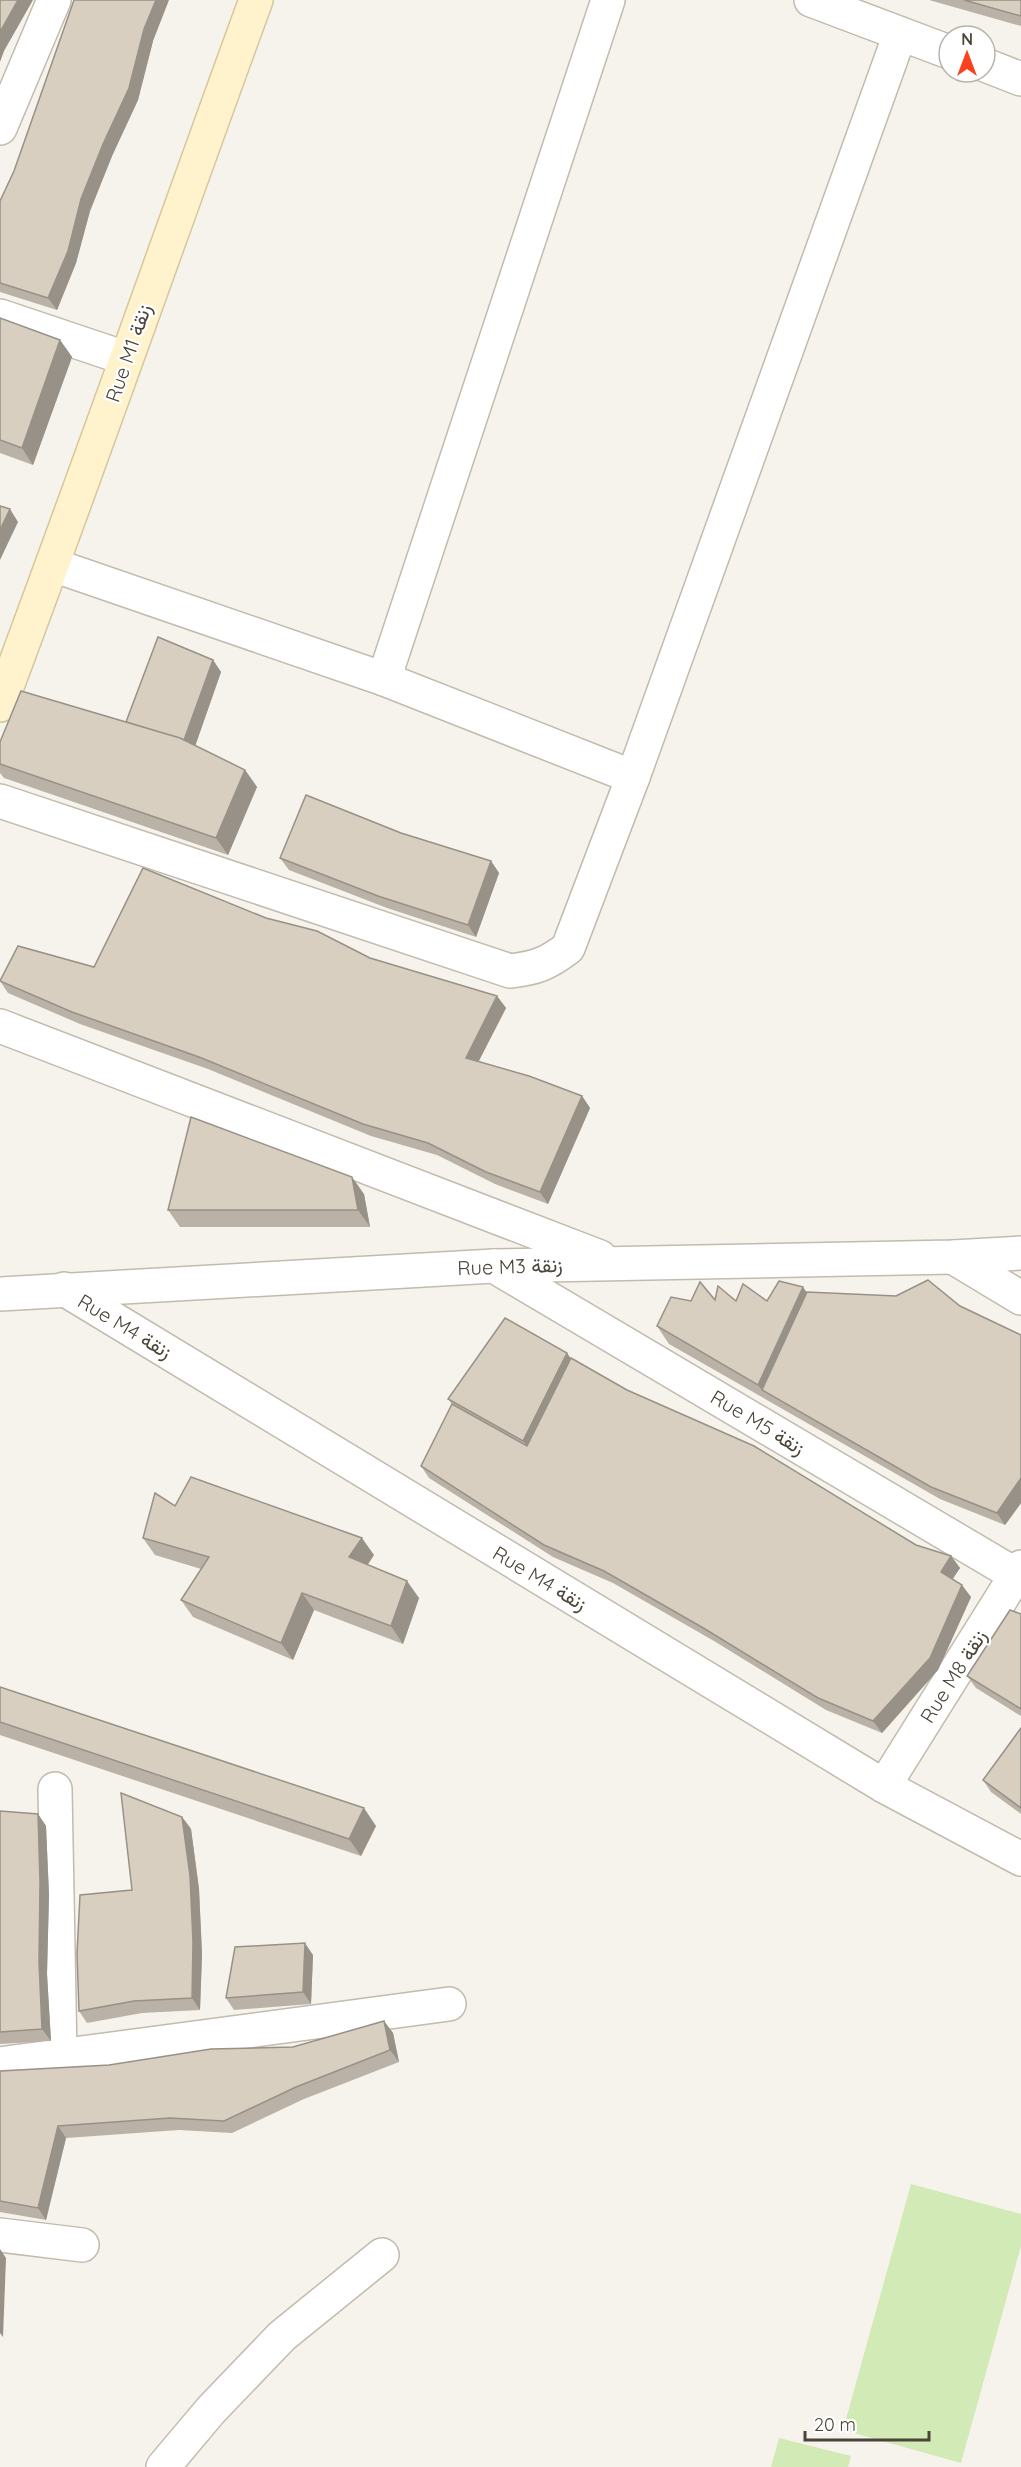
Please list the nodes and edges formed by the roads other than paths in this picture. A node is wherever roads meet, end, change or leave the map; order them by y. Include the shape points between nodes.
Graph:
1 (54, 0) edge
2 (256, 0) edge
3 (608, 0) edge
4 (811, 0) edge
5 (900, 34) junction
6 (937, 48) edge
7 (997, 70) edge
8 (1021, 79) edge
9 (0, 128) edge
10 (0, 316) edge
11 (125, 358) junction
12 (53, 565) junction
13 (384, 679) junction
14 (0, 705) edge
15 (633, 777) junction
16 (0, 801) edge
17 (0, 1026) edge
18 (1021, 1253) edge
19 (953, 1257) junction
20 (616, 1263) junction
21 (494, 1266) junction
22 (64, 1289) junction
23 (0, 1294) edge
24 (1021, 1298) edge
25 (1019, 1573) edge
26 (884, 1786) junction
27 (55, 1789) dead end
28 (1021, 1859) edge
29 (449, 2004) dead end
30 (60, 2056) junction
31 (0, 2064) edge
32 (0, 2235) edge
33 (82, 2245) dead end
34 (382, 2254) dead end
35 (163, 2467) edge

1 - 9 street
2 - 11 street, Rue M1 زنقة
3 - 13 street
4 - 5 street
5 - 6 street
5 - 15 street
7 - 8 street
10 - 11 street
11 - 12 street, Rue M1 زنقة
12 - 13 street
12 - 14 street, Rue M1 زنقة
13 - 15 street
15 - 16 street via 568,948 552,961 510,971
17 - 20 street
18 - 19 street, Rue M3 زنقة
19 - 20 street, Rue M3 زنقة
19 - 24 street
20 - 21 street, Rue M3 زنقة
21 - 22 street, Rue M3 زنقة
21 - 25 street, Rue M5 زنقة
22 - 23 street, Rue M3 زنقة
22 - 26 street, Rue M4 زنقة
25 - 26 street, Rue M8 زنقة
26 - 28 street, Rue M4 زنقة
27 - 30 street
29 - 30 street
30 - 31 street
32 - 33 street
34 - 35 street via 282,2336

